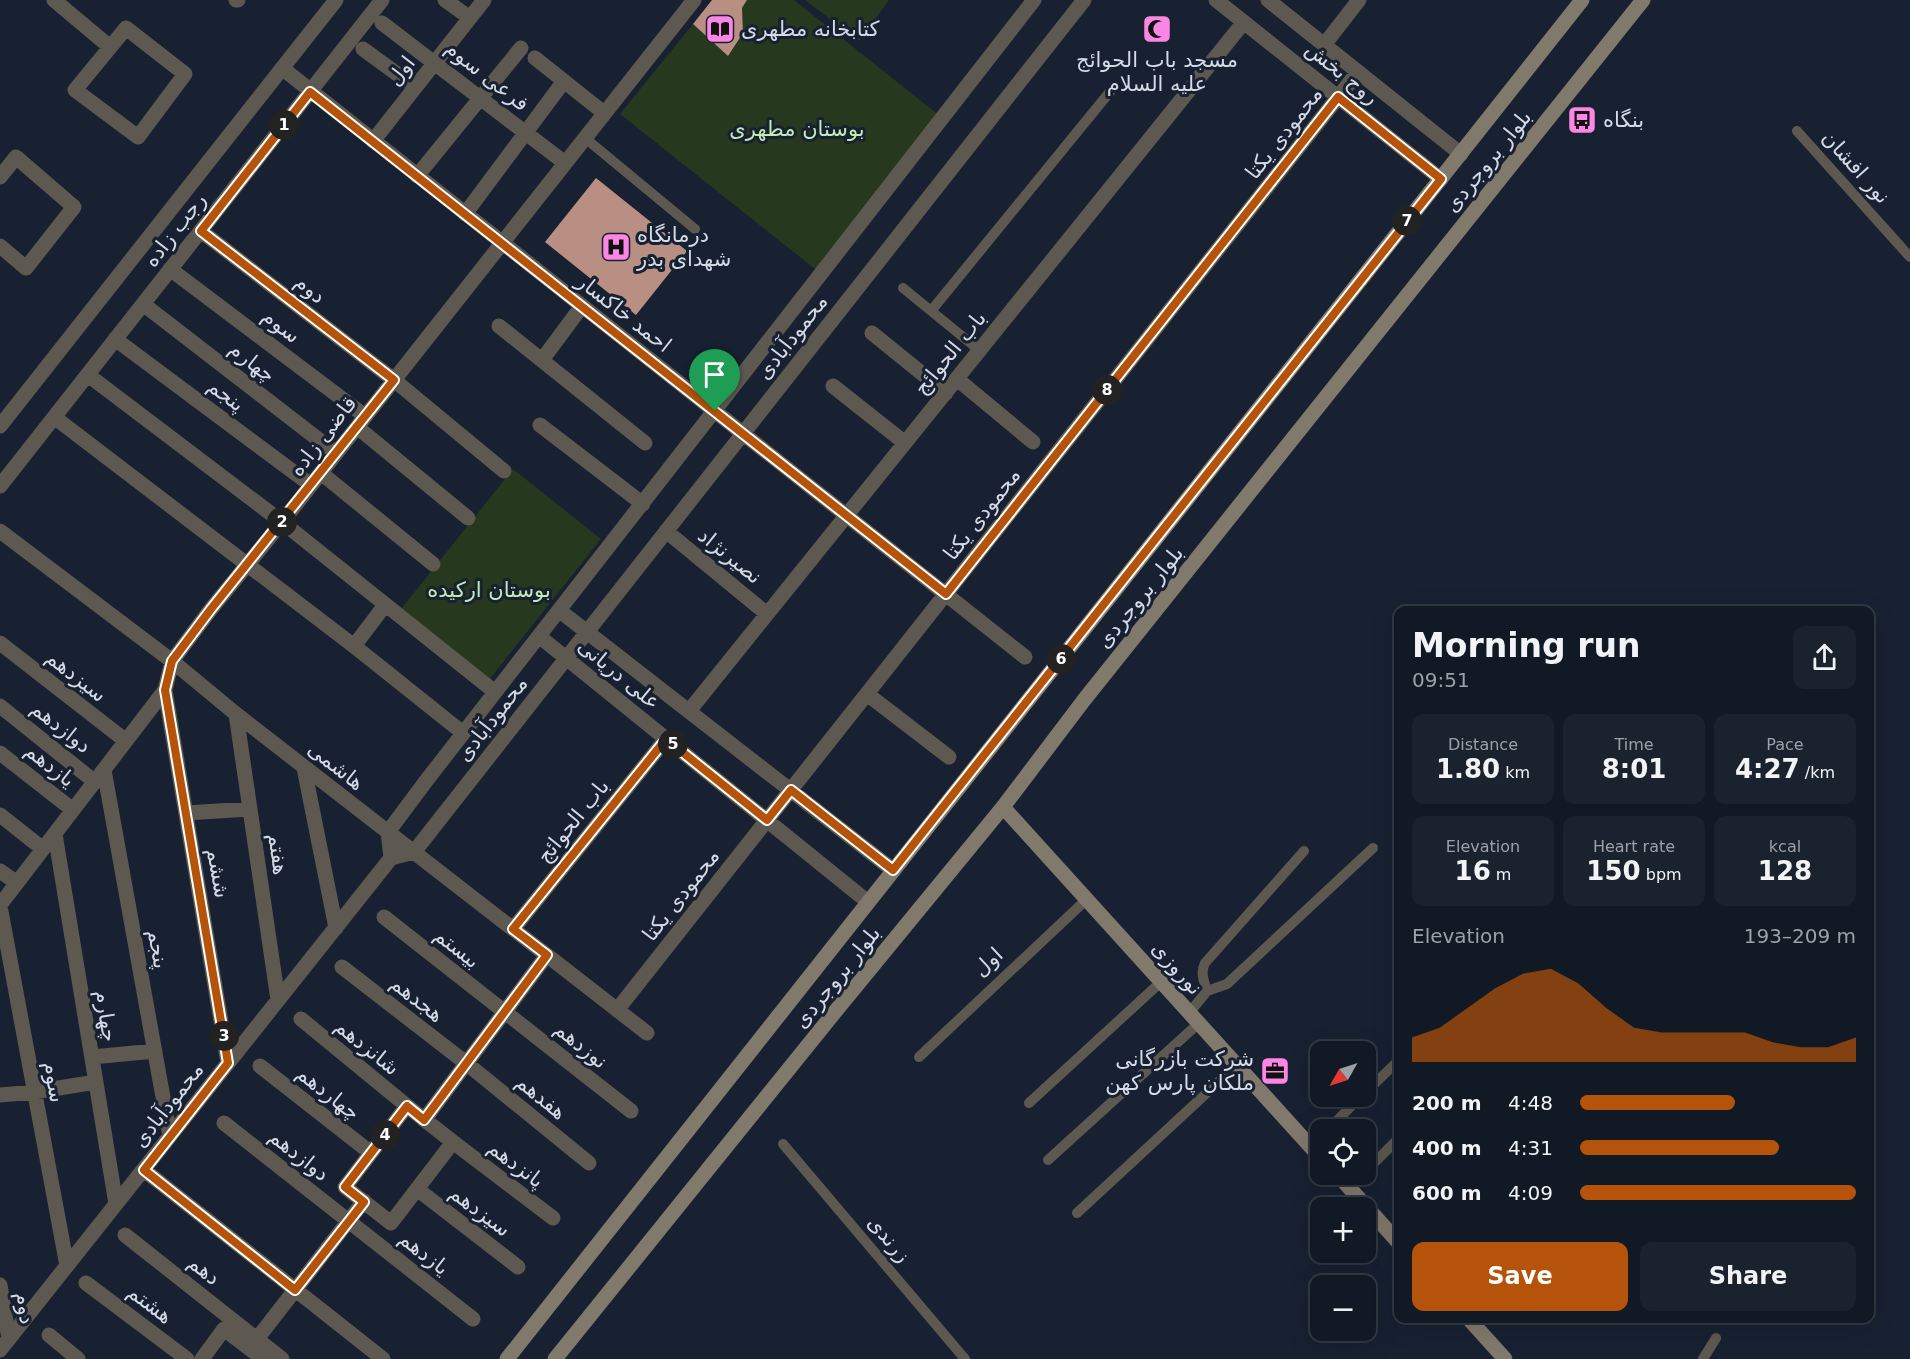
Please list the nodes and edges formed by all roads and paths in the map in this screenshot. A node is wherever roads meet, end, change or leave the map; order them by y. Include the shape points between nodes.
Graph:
1 (54, 0) edge
2 (336, 0) edge
3 (382, 0) edge
4 (445, 0) edge
5 (484, 0) edge
6 (693, 0) edge
7 (1034, 0) edge
8 (1084, 0) edge
9 (1216, 0) edge
10 (1268, 0) edge
11 (1359, 0) edge
12 (1582, 0) edge
13 (1643, 0) edge
14 (470, 18) junction
15 (1244, 21) junction
16 (382, 23) dead end
17 (1324, 45) junction
18 (110, 47) junction
19 (521, 48) dead end
20 (363, 49) dead end
21 (535, 58) dead end
22 (435, 62) junction
23 (282, 68) junction
24 (1358, 72) junction
25 (564, 81) junction
26 (415, 87) junction
27 (1113, 88) dead end
28 (310, 92) junction
29 (1338, 97) junction
30 (481, 98) junction
31 (604, 113) junction
32 (1797, 131) dead end
33 (526, 132) junction
34 (585, 138) junction
35 (373, 141) junction
36 (1461, 154) junction
37 (565, 163) junction
38 (417, 176) junction
39 (0, 177) edge
40 (1441, 179) junction
41 (465, 214) junction
42 (694, 229) dead end
43 (201, 231) junction
44 (502, 243) junction
45 (0, 246) edge
46 (1910, 257) edge
47 (170, 269) junction
48 (903, 288) dead end
49 (143, 304) junction
50 (582, 306) junction
51 (931, 311) junction
52 (499, 326) dead end
53 (872, 333) dead end
54 (115, 339) junction
55 (979, 350) junction
56 (542, 360) junction
57 (88, 375) junction
58 (957, 379) junction
59 (394, 380) junction
60 (833, 386) dead end
61 (946, 393) junction
62 (715, 411) junction
63 (54, 417) junction
64 (361, 422) junction
65 (540, 425) dead end
66 (0, 426) edge
67 (743, 434) junction
68 (1033, 442) dead end
69 (645, 443) dead end
70 (905, 443) junction
71 (336, 453) junction
72 (504, 471) dead end
73 (321, 472) junction
74 (311, 485) junction
75 (0, 486) edge
76 (643, 504) junction
77 (846, 516) junction
78 (468, 518) dead end
79 (282, 522) junction
80 (0, 531) edge
81 (666, 531) junction
82 (433, 564) dead end
83 (246, 565) junction
84 (946, 594) junction
85 (386, 605) junction
86 (560, 611) junction
87 (767, 614) junction
88 (587, 632) junction
89 (540, 637) junction
90 (0, 643) edge
91 (354, 646) junction
92 (1025, 657) dead end
93 (566, 658) junction
94 (172, 661) junction
95 (165, 690) junction
96 (495, 692) junction
97 (867, 694) junction
98 (0, 706) edge
99 (689, 711) junction
100 (236, 714) junction
101 (463, 733) junction
102 (666, 739) junction
103 (126, 741) junction
104 (0, 753) edge
105 (949, 757) dead end
106 (304, 768) junction
107 (100, 776) junction
108 (791, 790) junction
109 (1003, 807) junction
110 (250, 809) junction
111 (73, 810) junction
112 (186, 813) junction
113 (0, 815) edge
114 (767, 820) junction
115 (388, 832) junction
116 (55, 834) junction
117 (1373, 848) dead end
118 (43, 849) junction
119 (1304, 851) dead end
120 (414, 852) junction
121 (391, 858) junction
122 (893, 870) junction
123 (0, 871) edge
124 (17, 883) junction
125 (1087, 899) junction
126 (868, 902) junction
127 (0, 905) edge
128 (384, 917) dead end
129 (336, 928) junction
130 (513, 929) junction
131 (547, 955) junction
132 (342, 967) dead end
133 (1162, 981) junction
134 (1207, 992) junction
135 (278, 1000) junction
136 (617, 1010) junction
137 (505, 1011) junction
138 (1194, 1018) junction
139 (301, 1019) dead end
140 (647, 1033) dead end
141 (155, 1051) junction
142 (92, 1057) junction
143 (919, 1057) dead end
144 (228, 1063) junction
145 (466, 1063) junction
146 (1237, 1065) junction
147 (1394, 1065) edge
148 (260, 1066) dead end
149 (96, 1082) junction
150 (1376, 1082) edge
151 (34, 1092) junction
152 (0, 1095) edge
153 (1029, 1103) dead end
154 (407, 1106) junction
155 (1351, 1107) edge
156 (631, 1111) dead end
157 (1339, 1119) edge
158 (424, 1120) junction
159 (224, 1123) dead end
160 (170, 1136) junction
161 (1310, 1140) edge
162 (453, 1142) junction
163 (1394, 1143) edge
164 (783, 1144) dead end
165 (371, 1153) junction
166 (1048, 1160) dead end
167 (1376, 1161) edge
168 (589, 1163) dead end
169 (144, 1170) junction
170 (1346, 1185) edge
171 (1352, 1185) edge
172 (1349, 1188) junction
173 (417, 1189) junction
174 (364, 1202) junction
175 (116, 1204) junction
176 (1077, 1213) dead end
177 (553, 1218) dead end
178 (348, 1220) junction
179 (125, 1235) dead end
180 (1394, 1238) edge
181 (67, 1266) junction
182 (518, 1267) dead end
183 (86, 1283) dead end
184 (0, 1285) edge
185 (295, 1290) junction
186 (474, 1319) dead end
187 (1473, 1323) edge
188 (49, 1335) dead end
189 (1716, 1338) dead end
190 (5, 1344) edge
191 (254, 1344) junction
192 (78, 1359) edge
193 (187, 1359) edge
194 (202, 1359) edge
195 (263, 1359) edge
196 (282, 1359) edge
197 (383, 1359) edge
198 (507, 1359) edge
199 (555, 1359) edge
200 (966, 1359) edge
201 (1505, 1359) edge
202 (1703, 1359) edge

1 - 18 street
2 - 23 street, رجب زاده
3 - 28 street, رجب زاده
4 - 14 street
5 - 14 street, اول
6 - 31 street, قاضی زاده
7 - 62 street, محمودآبادی
8 - 67 street, محمودآبادی
9 - 15 street, روح بخش
10 - 17 street, روح بخش
11 - 17 street
12 - 36 main road, بلوار بروجردی
13 - 109 main road, بلوار بروجردی
14 - 22 street, اول
15 - 29 street, روح بخش
15 - 55 street, باب الحوائج
16 - 22 street, فرعی سوم
17 - 24 street, روح بخش
18 - 18 street via 75,90 138,137 185,74 126,27
19 - 30 street
20 - 26 street
21 - 25 street
22 - 26 street, اول
22 - 30 street, فرعی سوم
23 - 28 street, احمد خاکسار
23 - 66 street, رجب زاده
24 - 29 street, محمودی یکتا
24 - 36 street, روح بخش
25 - 31 street
25 - 33 street
26 - 35 street, اول
27 - 51 lane
28 - 35 street, احمد خاکسار
28 - 43 street, رجب زاده
29 - 40 street, روح بخش
29 - 84 street, محمودی یکتا
30 - 33 street, فرعی سوم
30 - 38 street
31 - 34 street, قاضی زاده
32 - 46 lane, نور افشان
33 - 37 street, فرعی سوم
33 - 41 street
34 - 37 street, قاضی زاده
34 - 42 lane
35 - 38 street, احمد خاکسار
36 - 40 main road, بلوار بروجردی
37 - 44 street, قاضی زاده
38 - 41 street, احمد خاکسار
39 - 45 street via 16,157 74,207 26,268
40 - 122 main road, بلوار بروجردی
41 - 44 street, احمد خاکسار
43 - 47 street, رجب زاده
43 - 59 street, دوم
44 - 50 street, احمد خاکسار
44 - 59 street, قاضی زاده
47 - 49 street, رجب زاده
47 - 64 street, سوم
48 - 51 lane
49 - 54 street, رجب زاده
49 - 71 street, چهارم
50 - 56 street
50 - 62 street, احمد خاکسار
51 - 55 lane
52 - 56 street
53 - 61 street
54 - 57 street, رجب زاده
54 - 74 street, پنجم
55 - 58 street, باب الحوائج
56 - 69 street
57 - 63 street, رجب زاده
57 - 79 street
58 - 61 street, باب الحوائج
58 - 68 street
59 - 64 street, قاضی زاده
59 - 72 street, دوم
60 - 70 street
61 - 70 street, باب الحوائج
62 - 67 street, احمد خاکسار
62 - 76 street, محمودآبادی
63 - 75 street, رجب زاده
63 - 83 street
64 - 71 street, قاضی زاده
64 - 78 street, سوم
65 - 76 street
67 - 77 street, احمد خاکسار
67 - 81 street, محمودآبادی
70 - 77 street, باب الحوائج
71 - 73 street, قاضی زاده
73 - 74 street, قاضی زاده
73 - 82 street
74 - 79 street, قاضی زاده
76 - 86 street, محمودآبادی
77 - 84 street, احمد خاکسار
77 - 87 street, باب الحوائج
79 - 83 street, قاضی زاده
79 - 85 street
80 - 94 street, هاشمی
81 - 87 street, نصیرنژاد
81 - 88 street, محمودآبادی
83 - 91 street
83 - 94 street, قاضی زاده
84 - 92 street, احمد خاکسار
84 - 97 street, محمودی یکتا
85 - 91 street
85 - 96 street
86 - 88 street
86 - 89 street, محمودآبادی
87 - 99 street, باب الحوائج
88 - 93 street, محمودآبادی
88 - 99 street
89 - 93 street, علی دریانی
89 - 96 street, محمودآبادی
90 - 103 street, سیزدهم
91 - 101 street
93 - 102 street, علی دریانی
93 - 120 street, محمودآبادی
94 - 95 street, قاضی زاده
94 - 100 street, هاشمی
95 - 103 street, قاضی زاده
95 - 112 street, ششم
96 - 101 street, محمودآبادی
97 - 105 street
97 - 108 street, محمودی یکتا
98 - 107 street, دوازدهم
99 - 108 street
100 - 106 street, هاشمی
100 - 110 street, هفتم
101 - 115 street, محمودآبادی
102 - 114 street, علی دریانی
102 - 130 street, باب الحوائج
103 - 107 street, قاضی زاده
104 - 111 street, یازدهم
106 - 115 street, هاشمی
106 - 129 street
107 - 111 street, قاضی زاده
107 - 141 street, پنجم
108 - 114 street, محمودی یکتا
108 - 122 street
109 - 125 main road, نوروزی
109 - 199 main road, بلوار بروجردی
110 - 112 street
110 - 135 street, هفتم
111 - 116 street, قاضی زاده
112 - 144 street, ششم
113 - 118 street
114 - 126 street, علی دریانی
114 - 136 street, محمودی یکتا
115 - 120 street, هاشمی
115 - 121 street
116 - 118 street, قاضی زاده
116 - 142 street, چهارم
117 - 134 lane via 1227,984
118 - 124 street, قاضی زاده
119 - 134 lane via 1205,963 1202,976
120 - 121 street
120 - 130 street, هاشمی
121 - 129 street, محمودآبادی
122 - 126 main road, بلوار بروجردی
123 - 124 street
124 - 127 street, قاضی زاده
125 - 133 main road, نوروزی
125 - 143 lane, اول
126 - 198 main road, بلوار بروجردی
127 - 151 street, سوم
128 - 137 street, بیستم
129 - 135 street, محمودآبادی
130 - 131 street, هاشمی
131 - 136 street, هاشمی
131 - 137 street
132 - 145 street, هجدهم
133 - 138 main road, نوروزی
133 - 153 lane
134 - 138 lane
135 - 144 street, محمودآبادی
136 - 140 street, هاشمی
137 - 145 street
137 - 156 street, نوزدهم
138 - 146 main road, نوروزی
138 - 166 lane
139 - 154 street, شانزدهم
141 - 142 street
141 - 160 street, پنجم
142 - 149 street, چهارم
144 - 160 street, محمودآبادی
145 - 158 street
145 - 168 street, هفدهم
146 - 161 main road, نوروزی
146 - 176 lane
147 - 150 lane
148 - 165 street, چهاردهم
149 - 151 street
149 - 175 street, چهارم
151 - 152 street
151 - 181 street, سوم
154 - 158 street, شانزدهم
154 - 165 street
155 - 157 lane
158 - 162 street, پانزدهم
159 - 178 street, دوازدهم
160 - 169 street, محمودآبادی
162 - 173 street
162 - 177 street, پانزدهم
163 - 167 lane
164 - 200 lane, زرندی
165 - 174 street via 345,1187
169 - 175 street, محمودآبادی
169 - 185 street
170 - 172 main road
171 - 172 lane
172 - 180 main road
173 - 174 street via 391,1223
173 - 182 street, سیزدهم
174 - 178 street
175 - 181 street, محمودآبادی
178 - 185 street
178 - 186 street, یازدهم
179 - 191 street, دهم
181 - 190 street, محمودآبادی
183 - 193 street, هشتم
184 - 190 street, دوم
185 - 191 street
185 - 197 street
187 - 201 main road
188 - 192 street
189 - 202 lane
191 - 194 street via 224,1329
191 - 195 street
191 - 196 street

